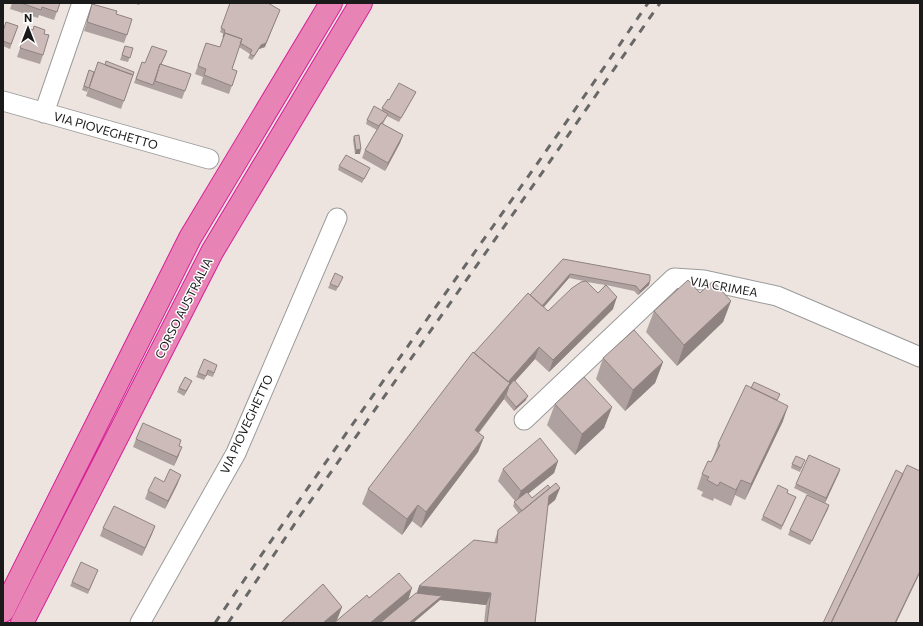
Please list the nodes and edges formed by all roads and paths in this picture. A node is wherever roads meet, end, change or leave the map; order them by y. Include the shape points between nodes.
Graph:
1 (82, 3) edge
2 (324, 3) edge
3 (331, 3) edge
4 (361, 3) edge
5 (316, 29) junction
6 (3, 101) edge
7 (44, 113) junction
8 (208, 159) dead end
9 (337, 218) dead end
10 (920, 357) edge
11 (524, 420) dead end
12 (3, 610) edge
13 (22, 623) edge
14 (140, 623) edge

1 - 7 street
2 - 5 street
3 - 5 highway, CORSO AUSTRALIA
4 - 13 highway, CORSO AUSTRALIA via 212,252
5 - 12 highway, CORSO AUSTRALIA via 190,238
6 - 7 street, VIA PIOVEGHETTO
7 - 8 street, VIA PIOVEGHETTO
9 - 14 street, VIA PIOVEGHETTO via 236,453
10 - 11 street, VIA CRIMEA via 777,296 704,280 674,278

